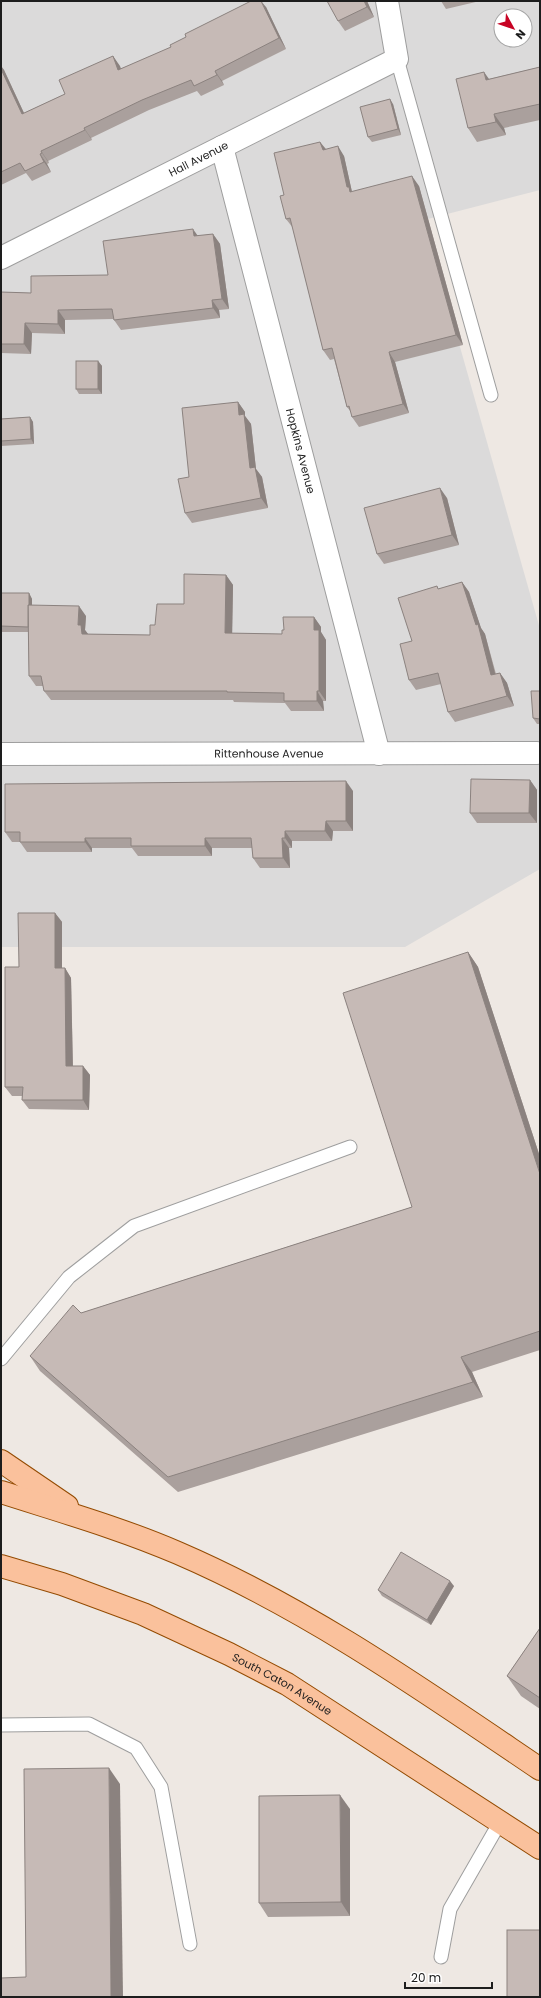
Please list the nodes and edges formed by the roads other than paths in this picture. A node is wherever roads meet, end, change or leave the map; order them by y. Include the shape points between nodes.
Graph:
1 (387, 1) edge
2 (397, 59) junction
3 (222, 147) junction
4 (1, 258) edge
5 (491, 395) dead end
6 (538, 753) dead end
7 (1, 754) edge
8 (379, 754) junction
9 (350, 1147) dead end
10 (1, 1359) edge
11 (1, 1461) edge
12 (1, 1492) edge
13 (88, 1520) junction
14 (1, 1566) edge
15 (1, 1725) edge
16 (540, 1769) edge
17 (500, 1822) junction
18 (540, 1848) edge
19 (190, 1944) dead end
20 (441, 1957) dead end

1 - 2 street
2 - 3 street, Hall Avenue
2 - 5 lane
3 - 4 street, Hall Avenue
3 - 8 street, Hopkins Avenue
6 - 8 street, Rittenhouse Avenue
7 - 8 street, Rittenhouse Avenue
9 - 10 lane via 134,1226 69,1278
11 - 13 main road
12 - 13 main road
13 - 16 main road via 178,1553 312,1621 378,1660
14 - 17 main road, South Caton Avenue via 62,1584 143,1614 236,1657 287,1684
15 - 19 lane via 89,1724 136,1748 161,1787
17 - 18 main road, South Caton Avenue
17 - 20 lane via 450,1910

